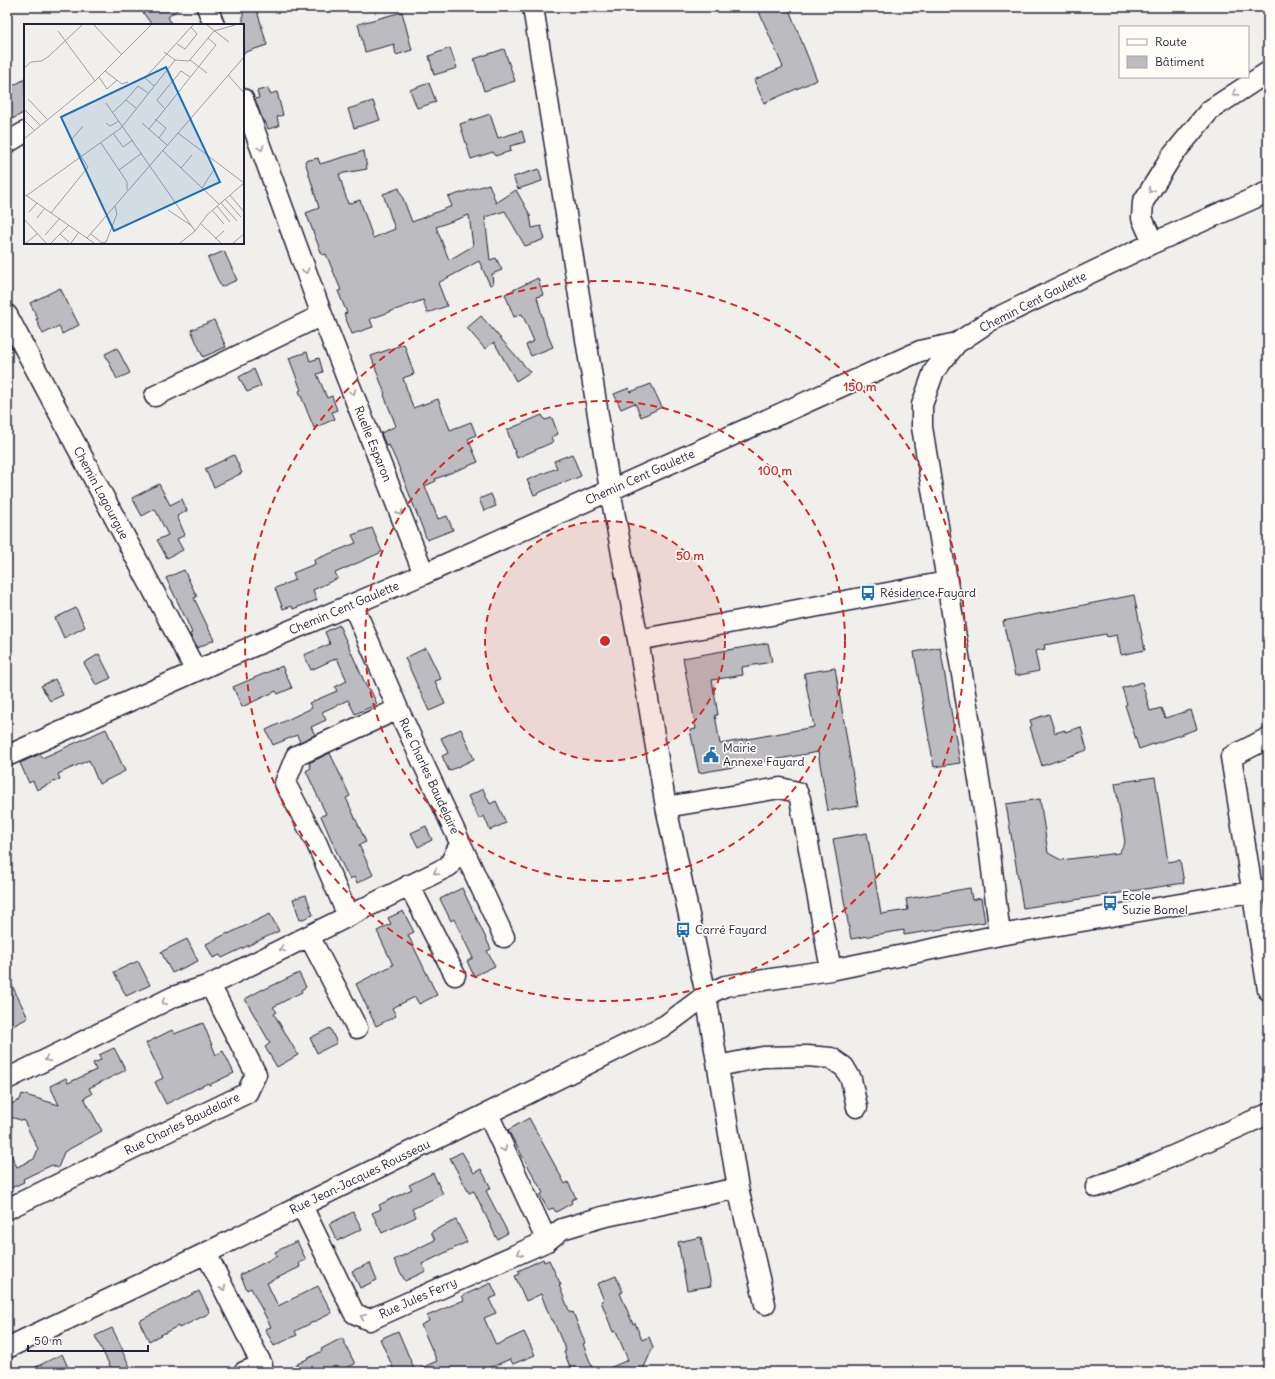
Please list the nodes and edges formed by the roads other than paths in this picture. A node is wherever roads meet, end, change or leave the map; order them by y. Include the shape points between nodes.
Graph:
1 (533, 7) edge
2 (1268, 72) edge
3 (244, 102) edge
4 (24, 133) edge
5 (7, 143) edge
6 (1268, 192) edge
7 (1153, 243) junction
8 (7, 315) edge
9 (322, 315) junction
10 (957, 343) junction
11 (155, 396) dead end
12 (610, 490) junction
13 (424, 574) junction
14 (946, 582) junction
15 (353, 605) junction
16 (638, 640) junction
17 (196, 671) junction
18 (398, 709) junction
19 (1268, 738) edge
20 (7, 756) edge
21 (666, 807) junction
22 (460, 844) junction
23 (409, 885) junction
24 (1261, 891) edge
25 (348, 916) junction
26 (1000, 935) junction
27 (309, 936) junction
28 (504, 937) dead end
29 (831, 970) junction
30 (455, 975) dead end
31 (210, 985) junction
32 (1268, 990) edge
33 (706, 994) junction
34 (357, 1028) dead end
35 (718, 1066) junction
36 (7, 1079) edge
37 (857, 1107) dead end
38 (488, 1114) junction
39 (1268, 1114) edge
40 (1096, 1187) dead end
41 (738, 1188) junction
42 (302, 1206) junction
43 (7, 1209) edge
44 (547, 1241) junction
45 (206, 1253) junction
46 (765, 1304) dead end
47 (7, 1348) edge
48 (244, 1372) edge

1 - 12 street
2 -> 7 street via 1210,110 1172,156 1143,202 1142,218
3 -> 9 street, Ruelle Esparon
4 - 5 street
6 - 7 street, Chemin Cent Gaulette
7 - 10 street, Chemin Cent Gaulette via 990,321
8 - 17 street, Chemin Lagourgue
9 - 11 street
9 -> 13 street, Ruelle Esparon
10 - 12 street, Chemin Cent Gaulette via 920,351
10 - 14 street via 934,371 922,405 922,427
12 - 13 street, Chemin Cent Gaulette
12 - 16 street
13 - 15 street, Chemin Cent Gaulette
14 - 16 street
14 - 26 street via 986,829
15 - 17 street, Chemin Cent Gaulette
15 - 18 street, Rue Charles Baudelaire
16 - 21 street
17 - 20 street, Chemin Cent Gaulette
18 - 22 street, Rue Charles Baudelaire
18 - 25 street, Rue Charles Baudelaire via 296,756 285,783 317,844
19 - 24 street via 1231,757
21 - 29 street via 780,788 797,792
21 - 33 street
22 -> 23 street, Rue Charles Baudelaire via 449,866
22 - 28 street, Rue Charles Baudelaire
23 - 25 street, Rue Charles Baudelaire
23 - 30 street
24 - 26 street, Rue Jean-Jacques Rousseau
24 - 32 street
25 - 27 street, Rue Charles Baudelaire
26 - 29 street, Rue Jean-Jacques Rousseau
27 -> 31 street, Rue Charles Baudelaire
27 - 34 street
29 - 33 street, Rue Jean-Jacques Rousseau via 726,986
31 -> 36 street, Rue Charles Baudelaire via 173,997
31 - 43 street, Rue Charles Baudelaire via 256,1074 247,1093
33 - 35 street
33 - 38 street, Rue Jean-Jacques Rousseau via 666,1025
35 - 37 street via 763,1057 831,1058 844,1067 851,1079
35 - 41 street
38 - 42 street, Rue Jean-Jacques Rousseau
38 -> 44 street
39 - 40 street
41 - 44 street, Rue Jules Ferry via 562,1229
41 - 46 street
44 -> 42 street, Rue Jules Ferry via 369,1320 354,1313
42 - 45 street, Rue Jean-Jacques Rousseau
45 - 47 street, Rue Jean-Jacques Rousseau
45 -> 48 street via 262,1365

